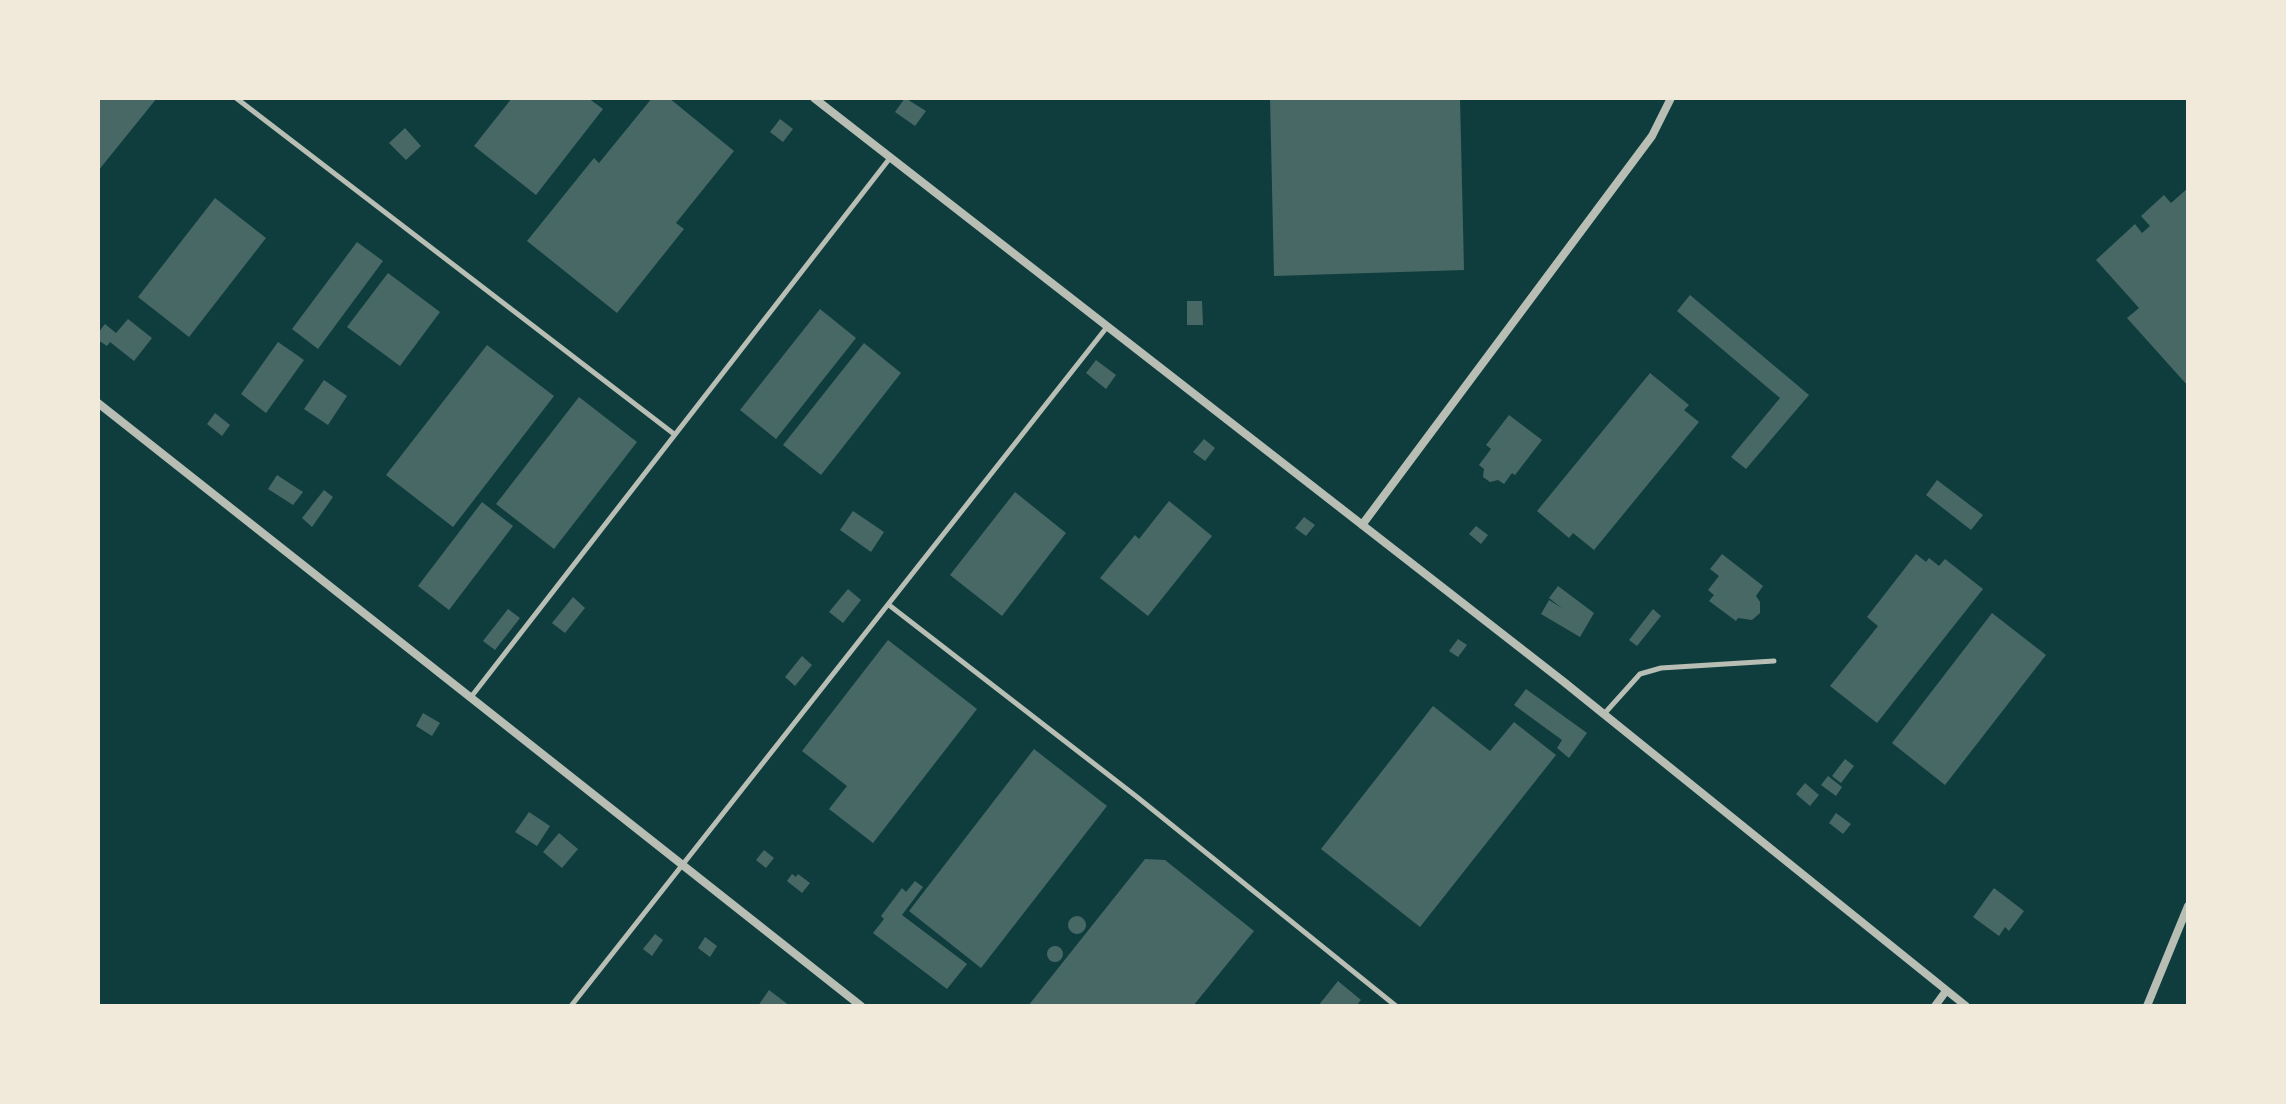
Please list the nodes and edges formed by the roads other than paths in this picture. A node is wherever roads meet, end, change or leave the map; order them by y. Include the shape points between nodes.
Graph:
1 (236, 98) edge
2 (814, 98) edge
3 (1671, 98) edge
4 (890, 158) junction
5 (1107, 327) junction
6 (98, 403) edge
7 (674, 434) junction
8 (1362, 525) junction
9 (889, 605) junction
10 (1774, 661) dead end
11 (470, 698) junction
12 (1604, 714) junction
13 (682, 865) junction
14 (2188, 906) edge
15 (1946, 991) junction
16 (571, 1006) edge
17 (861, 1006) edge
18 (1396, 1006) edge
19 (1935, 1006) edge
20 (1966, 1006) edge
21 (2147, 1006) edge

1 - 7 lane
2 - 4 street
3 - 8 street via 1652,136
4 - 5 street
4 - 7 lane
5 - 8 street
5 - 9 lane
6 - 11 street
7 - 11 lane
8 - 12 street
9 - 13 lane
9 - 18 lane
10 - 12 lane via 1640,674
11 - 13 street
12 - 15 street
13 - 16 lane
13 - 17 street
14 - 21 street
15 - 19 street
15 - 20 street

